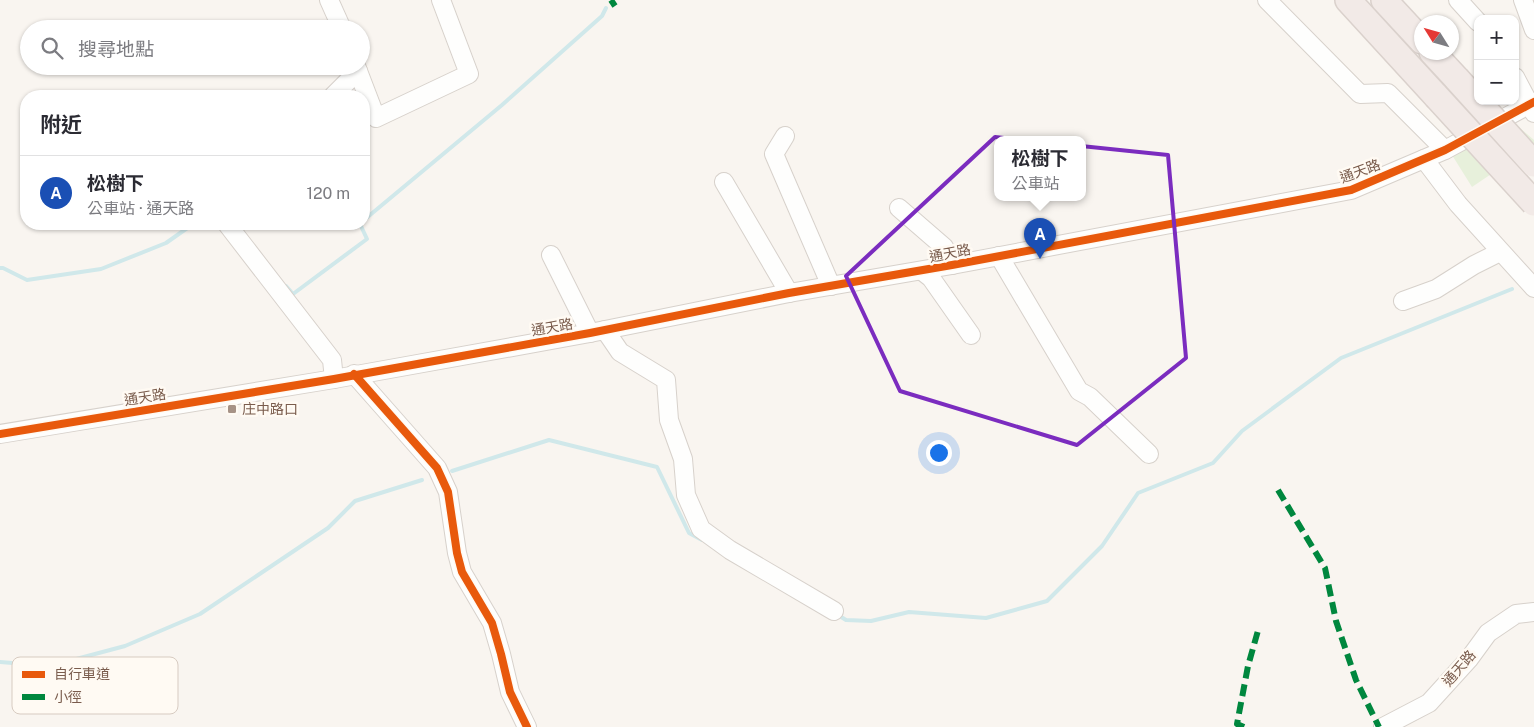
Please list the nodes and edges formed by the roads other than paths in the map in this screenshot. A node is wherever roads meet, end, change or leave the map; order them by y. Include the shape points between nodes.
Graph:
1 (329, 0) edge
2 (441, 0) edge
3 (1267, 0) edge
4 (1348, 0) edge
5 (1384, 0) edge
6 (1458, 0) edge
7 (1523, 0) edge
8 (1474, 18) edge
9 (338, 20) edge
10 (1534, 30) edge
11 (1414, 32) edge
12 (1439, 60) edge
13 (351, 75) edge
14 (359, 75) edge
15 (1519, 84) edge
16 (338, 90) edge
17 (365, 90) edge
18 (370, 103) edge
19 (1532, 106) edge
20 (785, 136) dead end
21 (1445, 150) junction
22 (1424, 159) junction
23 (1534, 164) edge
24 (724, 182) dead end
25 (1534, 202) edge
26 (899, 208) dead end
27 (232, 230) edge
28 (1500, 252) junction
29 (551, 255) dead end
30 (999, 256) junction
31 (952, 265) junction
32 (922, 271) junction
33 (831, 286) junction
34 (1534, 288) edge
35 (789, 293) junction
36 (1403, 301) dead end
37 (597, 332) junction
38 (971, 334) dead end
39 (354, 374) junction
40 (334, 379) junction
41 (0, 434) edge
42 (1149, 454) dead end
43 (834, 610) dead end
44 (1534, 612) edge
45 (527, 727) edge
46 (1383, 727) edge

1 - 9 street
2 - 18 street via 469,74 376,118
3 - 21 street via 1360,94 1388,92
4 - 25 highway, bridge
5 - 11 highway
6 - 8 street
7 - 10 street
12 - 23 highway, bridge
13 - 16 street
14 - 17 street
15 - 19 street
19 - 21 street, 通天路
20 - 33 street via 774,154
21 - 22 street, 通天路
22 - 28 street
22 - 30 street, 通天路 via 1351,190
24 - 35 street
26 - 31 street via 944,247
27 - 40 street via 332,360
28 - 34 street
28 - 36 street via 1436,289
29 - 37 street
30 - 31 street, 通天路
30 - 42 street via 1079,392 1090,397
31 - 32 street, 通天路
32 - 33 street, 通天路
32 - 38 street via 931,278
33 - 35 street, 通天路
35 - 37 street, 通天路
37 - 39 street, 通天路
37 - 43 street via 620,352 666,380 669,420 683,459 686,495 701,529 730,550
39 - 40 street, 通天路
39 - 45 street via 437,468 448,492 462,572 492,622 510,692
40 - 41 street, 通天路
44 - 46 street, 通天路 via 1516,614 1488,633 1429,703

